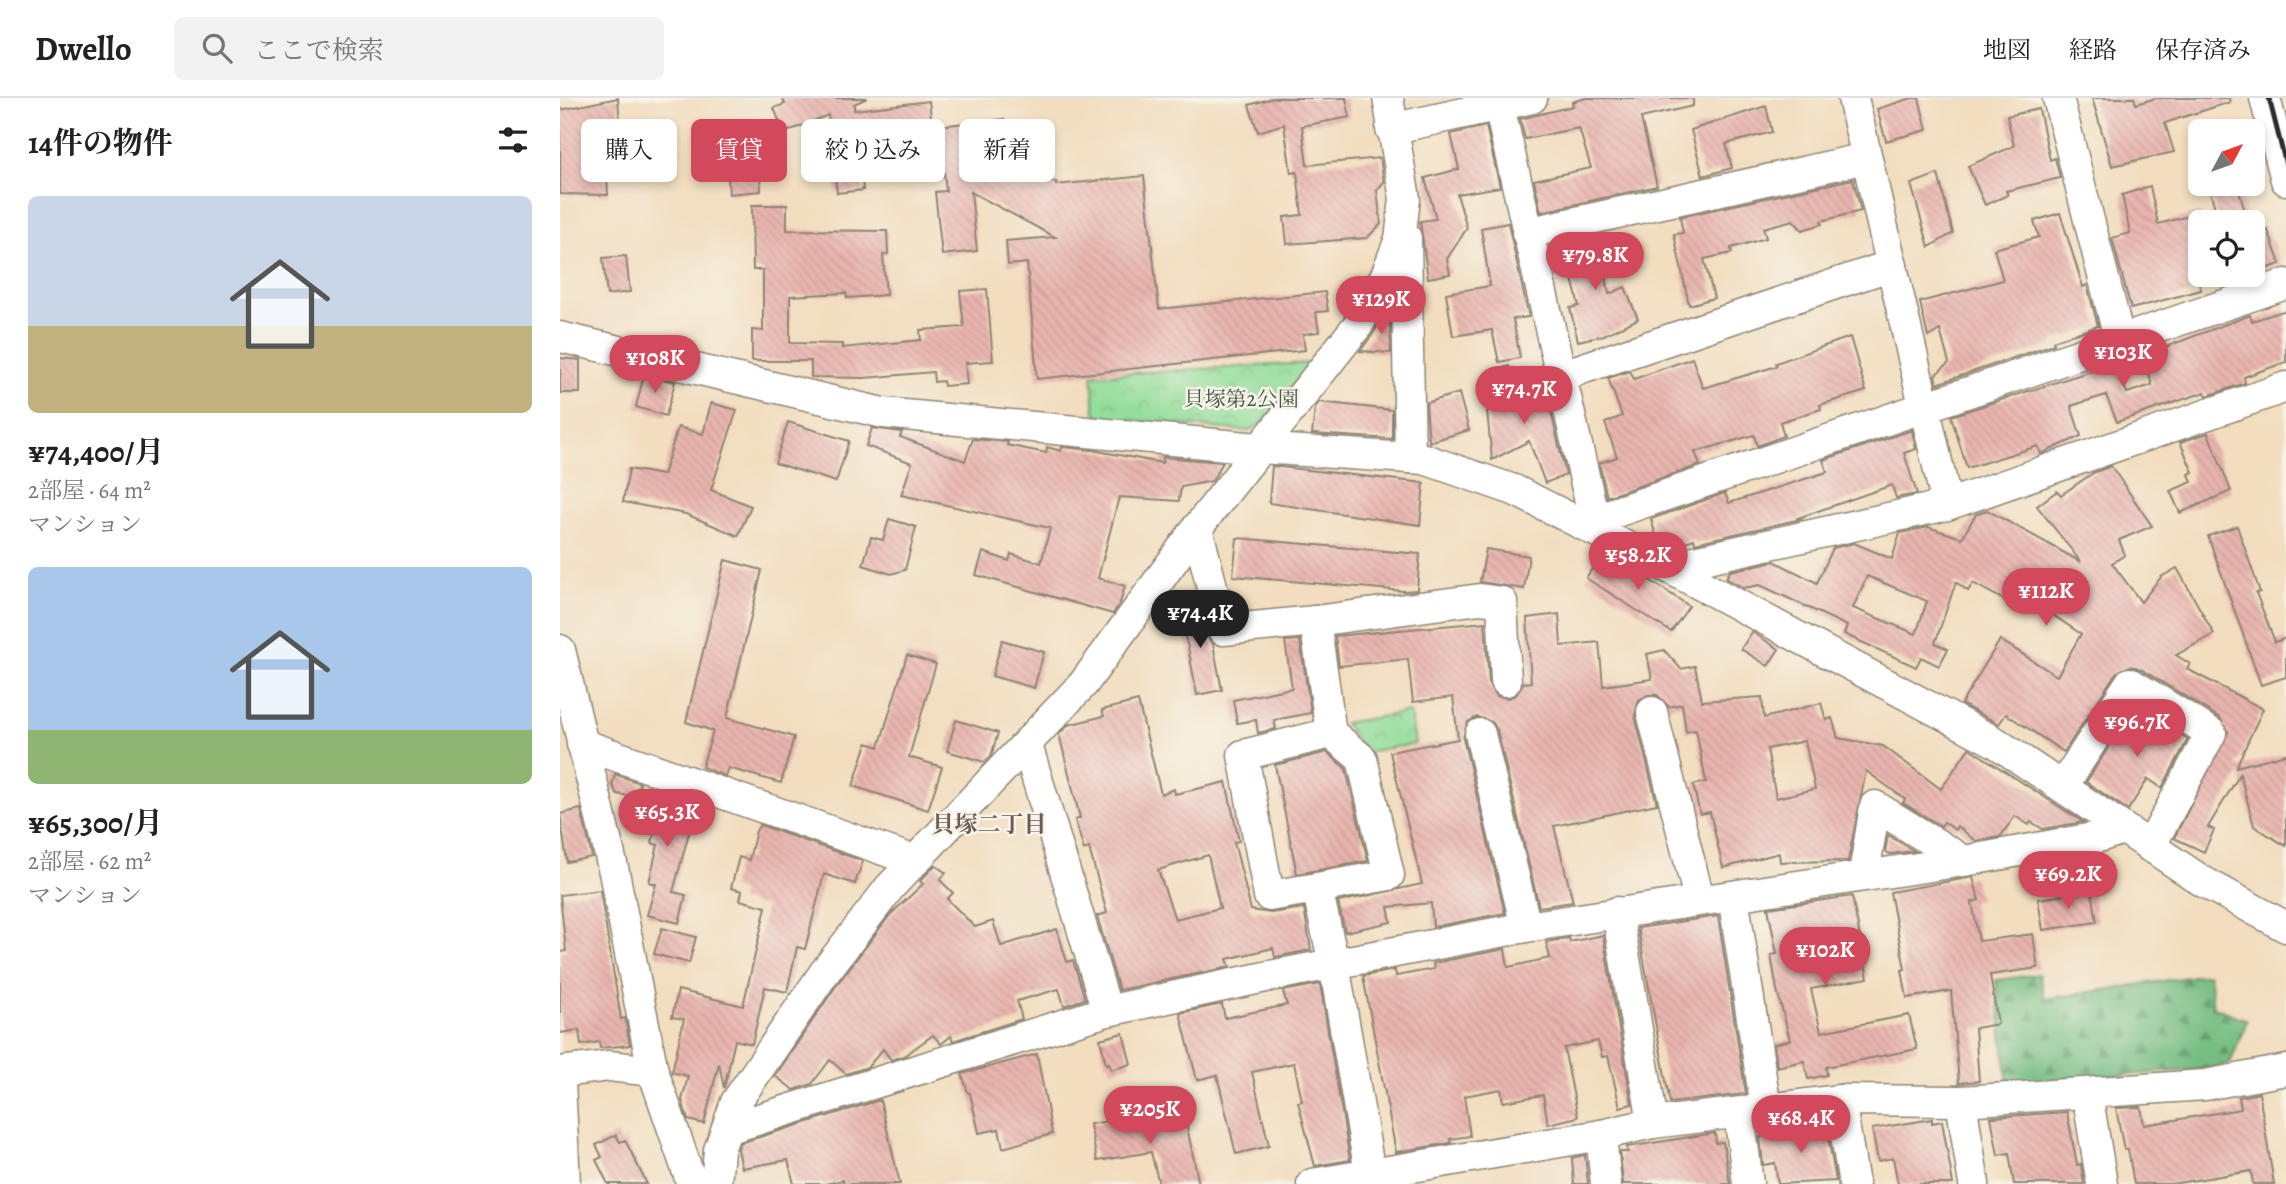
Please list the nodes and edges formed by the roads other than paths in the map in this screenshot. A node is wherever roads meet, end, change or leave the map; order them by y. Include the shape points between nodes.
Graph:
1 (1388, 98) edge
2 (1532, 98) edge
3 (1853, 98) edge
4 (2059, 98) edge
5 (2264, 98) edge
6 (1499, 106) junction
7 (1391, 129) junction
8 (1866, 158) junction
9 (2286, 180) edge
10 (1405, 199) junction
11 (1527, 233) junction
12 (1892, 265) junction
13 (2286, 284) edge
14 (560, 337) edge
15 (2119, 338) junction
16 (1560, 376) junction
17 (2286, 387) edge
18 (1924, 408) junction
19 (1258, 448) junction
20 (1410, 458) junction
21 (1947, 505) junction
22 (1587, 522) junction
23 (1197, 528) junction
24 (1667, 567) junction
25 (1315, 621) junction
26 (560, 649) edge
27 (1506, 681) dead end
28 (1652, 712) dead end
29 (1331, 733) junction
30 (1480, 734) dead end
31 (582, 744) junction
32 (1027, 745) junction
33 (2062, 787) junction
34 (2123, 829) junction
35 (2150, 847) junction
36 (915, 861) junction
37 (1964, 861) junction
38 (1864, 874) junction
39 (1317, 888) junction
40 (1733, 896) junction
41 (1699, 899) junction
42 (1617, 912) junction
43 (1526, 927) junction
44 (2286, 927) edge
45 (1334, 964) junction
46 (1107, 1012) junction
47 (2286, 1070) edge
48 (653, 1071) junction
49 (560, 1072) edge
50 (560, 1081) edge
51 (2087, 1093) junction
52 (1840, 1100) junction
53 (1961, 1101) junction
54 (1753, 1111) junction
55 (1653, 1123) junction
56 (727, 1129) junction
57 (1601, 1135) junction
58 (1370, 1173) junction
59 (1319, 1183) edge
60 (565, 1184) edge
61 (692, 1184) edge
62 (716, 1184) edge
63 (1606, 1184) edge
64 (1748, 1184) edge
65 (1854, 1184) edge
66 (1974, 1184) edge
67 (2102, 1184) edge

1 - 7 street
2 - 6 street
3 - 8 street
4 - 15 street
5 - 9 street
6 - 7 street
6 - 11 street
7 - 10 street
8 - 11 street
8 - 12 street
10 - 19 street via 1400,239 1358,325
10 - 20 street
11 - 16 street
12 - 16 street
12 - 18 street
13 - 15 street
14 - 19 street via 883,413
15 - 18 street
16 - 22 street
17 - 21 street
18 - 21 street
18 - 22 street
19 - 20 street
19 - 23 street
20 - 22 street via 1514,490
21 - 24 street
22 - 24 street
23 - 25 street via 1223,631
23 - 32 street via 1084,683
24 - 33 street via 1995,742
25 - 27 street via 1480,599 1502,602
25 - 29 street
26 - 31 street
28 - 41 street
29 - 39 street via 1362,759 1390,875
29 - 39 street via 1243,755 1269,897
30 - 43 street
31 - 36 street
31 - 48 street via 614,872
32 - 36 street
32 - 46 street
33 - 34 street
33 - 35 street via 2130,683 2211,733
34 - 35 street
34 - 37 street
35 - 44 street
36 - 56 street via 824,973 736,1102
37 - 38 street
37 - 38 street via 1875,806
38 - 40 street
39 - 45 street
40 - 41 street
40 - 54 street
41 - 42 street
42 - 43 street
42 - 55 street
43 - 45 street
45 - 46 street
45 - 58 street
46 - 56 street
47 - 51 street via 2205,1086
48 - 49 street via 609,1066
48 - 61 street
50 - 60 street
51 - 53 street
51 - 67 street
52 - 53 street
52 - 54 street
52 - 65 street
53 - 66 street
54 - 55 street
54 - 64 street
55 - 57 street
56 - 62 street via 719,1150
57 - 58 street
57 - 63 street
58 - 59 street

